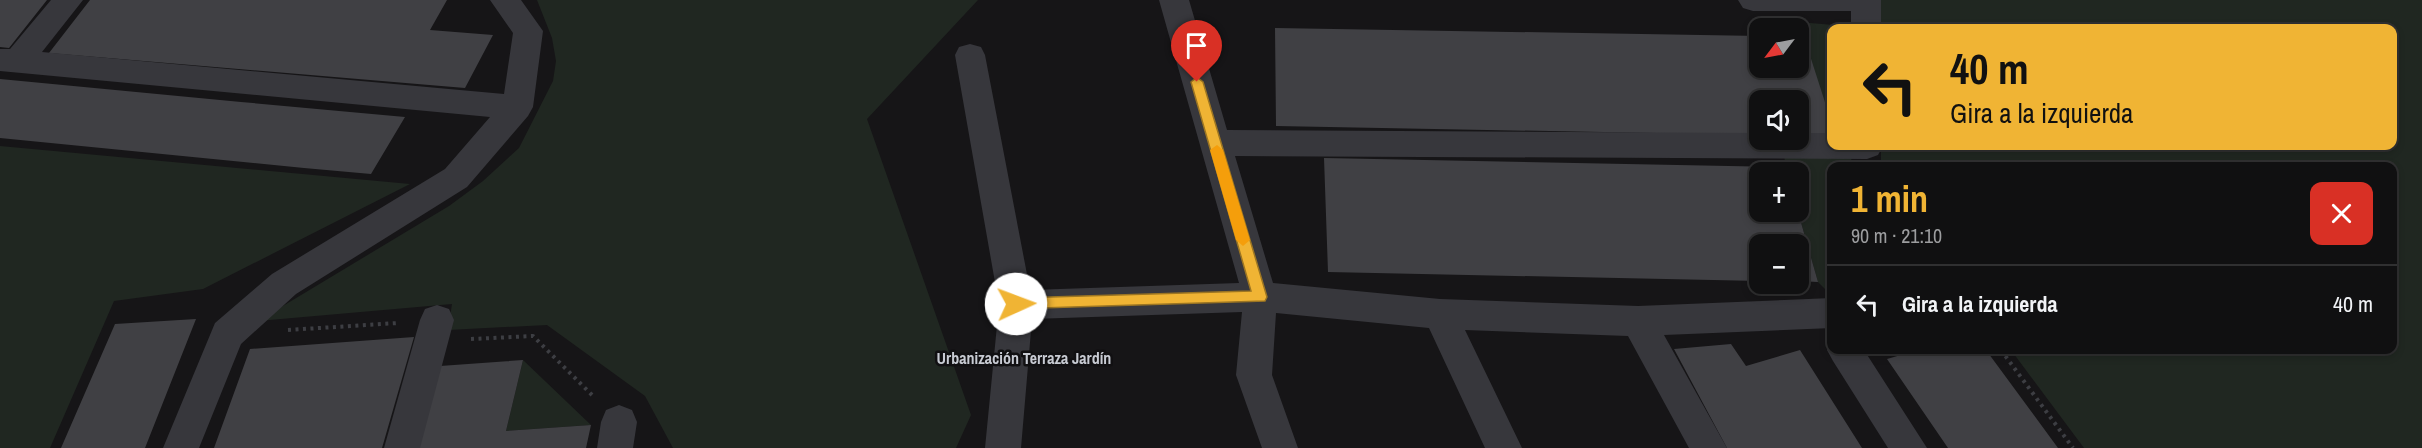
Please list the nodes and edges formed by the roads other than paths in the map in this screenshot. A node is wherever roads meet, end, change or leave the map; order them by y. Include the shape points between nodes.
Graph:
1 (68, 0) edge
2 (505, 0) edge
3 (1174, 0) edge
4 (1753, 0) edge
5 (1866, 0) edge
6 (1866, 24) edge
7 (970, 55) dead end
8 (8, 61) edge
9 (517, 107) junction
10 (1215, 143) junction
11 (1827, 146) edge
12 (1260, 297) junction
13 (1016, 304) junction
14 (1440, 314) junction
15 (1827, 318) edge
16 (1638, 321) junction
17 (434, 331) road end
18 (1848, 354) edge
19 (181, 448) edge
20 (402, 448) edge
21 (1003, 448) edge
22 (1280, 448) edge
23 (1504, 448) edge
24 (1709, 448) edge
25 (1909, 448) edge

1 - 8 street
2 - 9 street via 528,31
3 - 10 street
4 - 5 street
5 - 6 street
7 - 13 street
8 - 9 street
9 - 19 street via 456,178 284,284 227,334
10 - 11 street
10 - 12 street
12 - 13 street
12 - 14 street
12 - 22 street via 1254,375
13 - 21 street
14 - 16 street
14 - 23 street
15 - 16 street
16 - 24 street
17 - 20 street
18 - 25 street

